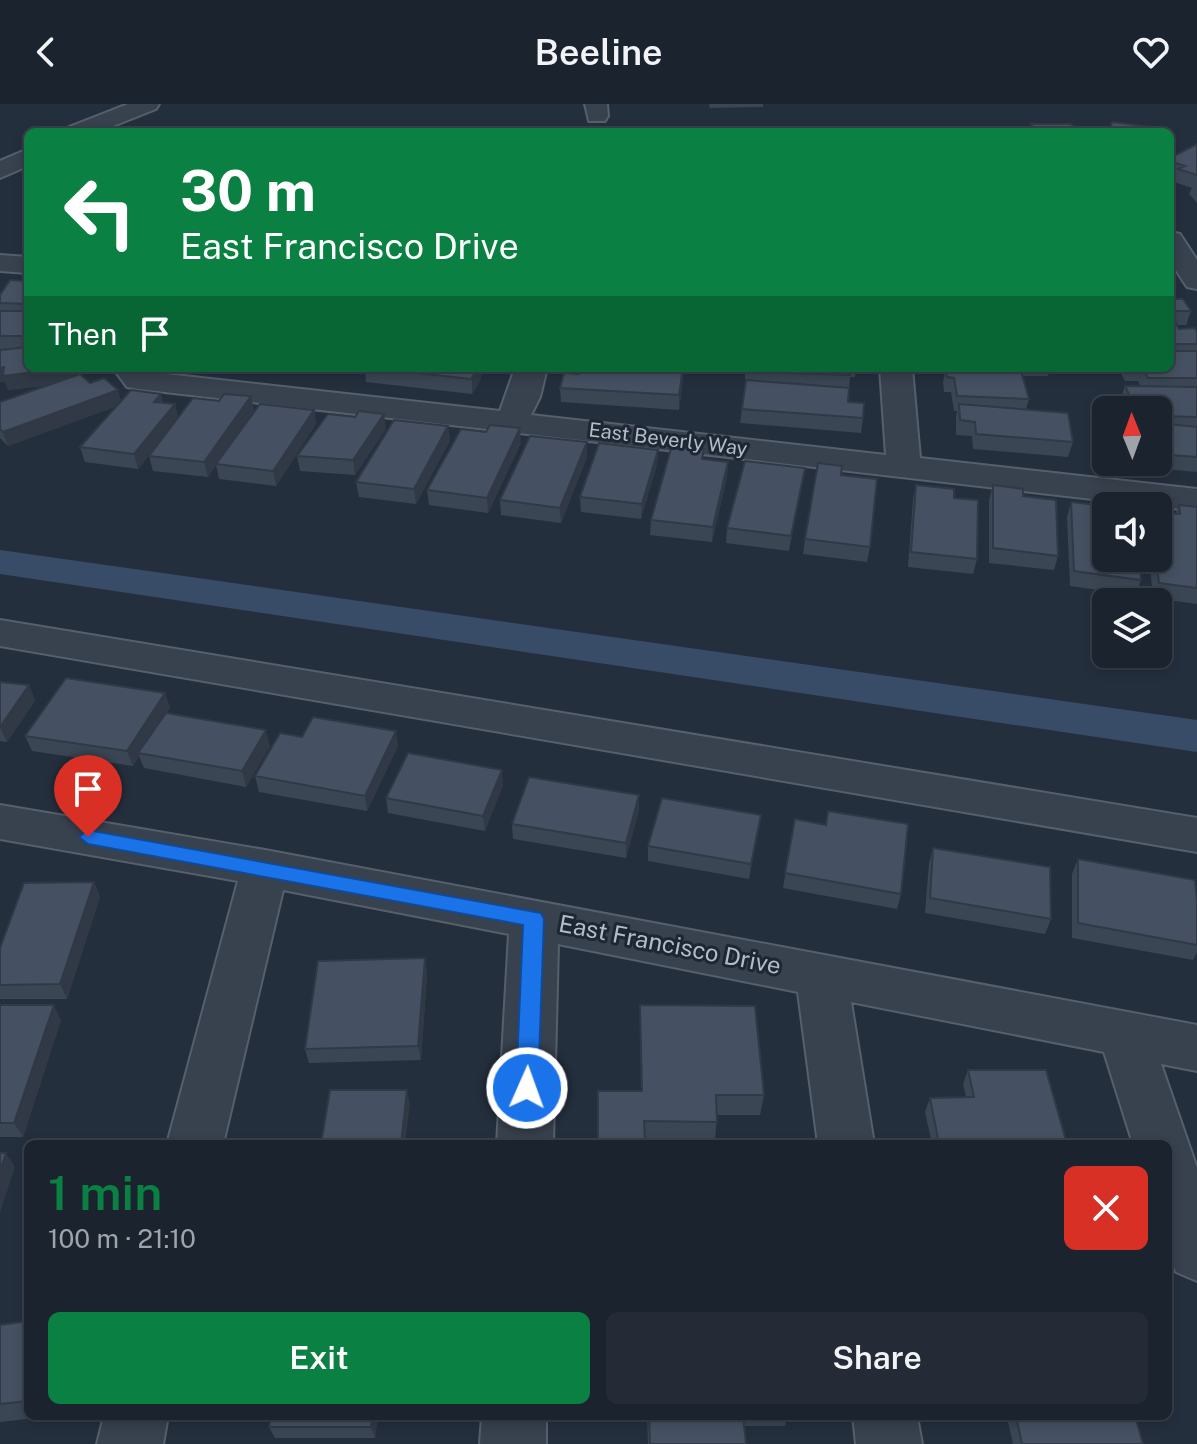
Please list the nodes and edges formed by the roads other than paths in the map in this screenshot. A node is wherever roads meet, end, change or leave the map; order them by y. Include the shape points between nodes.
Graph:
1 (148, 104) edge
2 (87, 128) edge
3 (24, 158) edge
4 (0, 171) edge
5 (1174, 246) edge
6 (1197, 281) edge
7 (530, 372) edge
8 (896, 372) edge
9 (133, 374) edge
10 (512, 420) junction
11 (904, 468) junction
12 (1197, 500) edge
13 (0, 633) edge
14 (0, 822) edge
15 (1197, 835) edge
16 (265, 868) junction
17 (534, 919) junction
18 (821, 973) junction
19 (1124, 1033) junction
20 (1197, 1048) edge
21 (196, 1140) edge
22 (525, 1140) edge
23 (845, 1140) edge
24 (1160, 1140) edge
25 (1172, 1178) edge
26 (1197, 1252) edge
27 (135, 1420) edge
28 (514, 1420) edge
29 (886, 1420) edge
30 (130, 1444) edge
31 (513, 1444) edge
32 (889, 1444) edge

1 - 2 street
3 - 4 street
5 - 6 street
7 - 10 street
8 - 11 street
9 - 10 street, East Beverly Way
10 - 11 street, East Beverly Way
11 - 12 street, East Beverly Way
13 - 15 street
14 - 16 street, East Francisco Drive
16 - 17 street, East Francisco Drive
16 - 21 street
17 - 18 street, East Francisco Drive
17 - 22 street
18 - 19 street, East Francisco Drive
18 - 23 street
19 - 20 street, East Francisco Drive
19 - 24 street
25 - 26 street
27 - 30 street
28 - 31 street
29 - 32 street

